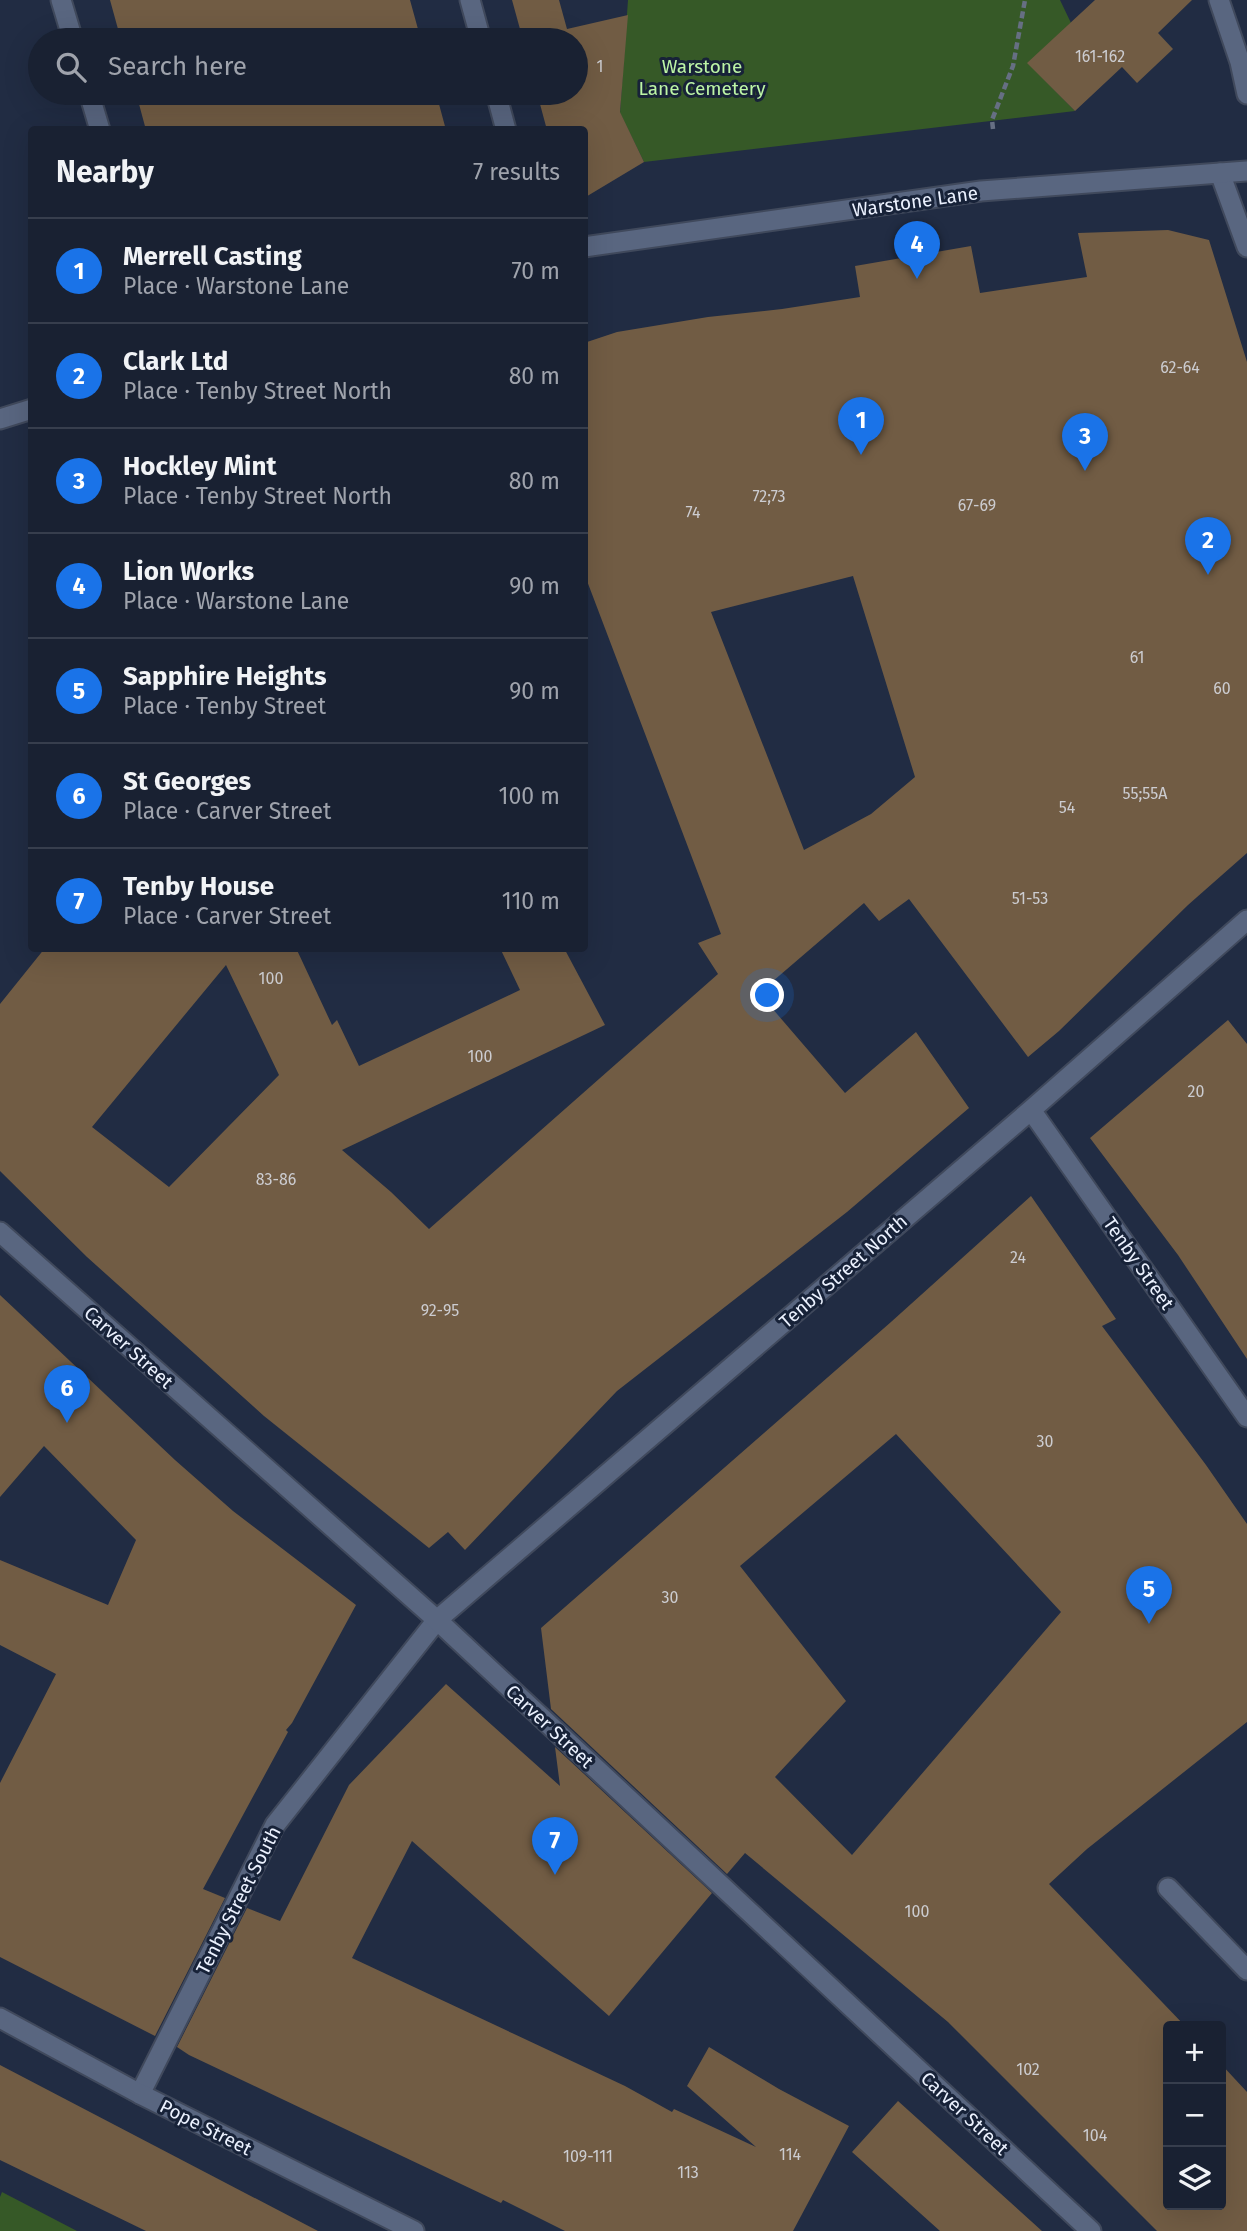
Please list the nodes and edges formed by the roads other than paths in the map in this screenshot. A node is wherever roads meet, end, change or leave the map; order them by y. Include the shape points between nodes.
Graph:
1 (61, 0) edge
2 (470, 0) edge
3 (1219, 0) edge
4 (69, 28) edge
5 (478, 28) edge
6 (1247, 94) edge
7 (93, 105) edge
8 (499, 105) edge
9 (99, 126) edge
10 (505, 126) edge
11 (1247, 170) edge
12 (1220, 173) junction
13 (588, 246) edge
14 (1247, 247) edge
15 (28, 410) edge
16 (0, 419) edge
17 (1247, 920) edge
18 (1031, 1110) junction
19 (0, 1232) edge
20 (1247, 1418) edge
21 (437, 1620) junction
22 (1168, 1888) dead end
23 (1247, 1970) edge
24 (0, 2018) edge
25 (140, 2094) junction
26 (414, 2231) edge
27 (1091, 2231) edge

1 - 4 street
2 - 5 street
3 - 6 street
7 - 9 street
8 - 10 street
11 - 12 street, Warstone Lane
12 - 13 street, Warstone Lane via 981,191
12 - 14 street
15 - 16 street
17 - 18 street, Tenby Street North
18 - 20 street, Tenby Street
18 - 21 street, Tenby Street North
19 - 21 street, Carver Street
21 - 25 street, Tenby Street South via 275,1825
21 - 27 street, Carver Street
22 - 23 street
24 - 25 street, Pope Street
25 - 26 street, Pope Street

